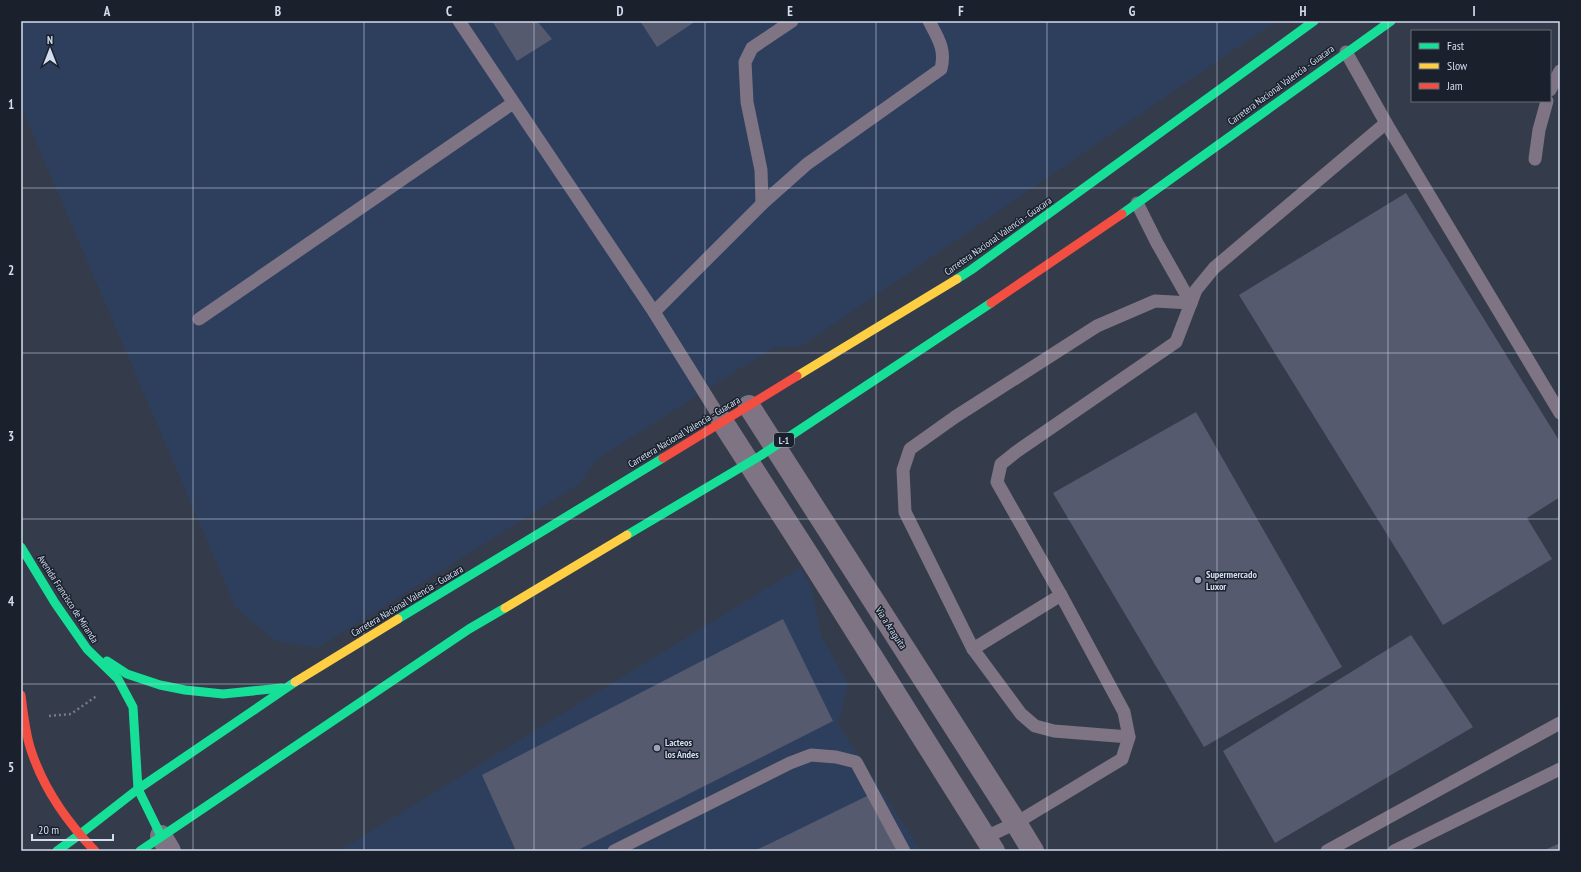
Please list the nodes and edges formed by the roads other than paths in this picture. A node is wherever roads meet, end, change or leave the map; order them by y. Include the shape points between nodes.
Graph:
1 (459, 21) edge
2 (792, 21) edge
3 (929, 21) edge
4 (1314, 21) edge
5 (1391, 21) edge
6 (1346, 52) junction
7 (1560, 72) edge
8 (1551, 88) edge
9 (1547, 102) edge
10 (513, 103) junction
11 (1386, 123) junction
12 (1535, 159) dead end
13 (1137, 203) junction
14 (762, 204) junction
15 (1191, 303) junction
16 (654, 312) junction
17 (199, 319) dead end
18 (749, 406) junction
19 (1560, 413) edge
20 (722, 421) junction
21 (775, 446) junction
22 (748, 463) junction
23 (21, 547) edge
24 (1061, 595) junction
25 (87, 649) junction
26 (973, 649) junction
27 (285, 688) junction
28 (21, 694) edge
29 (1560, 723) edge
30 (1129, 736) junction
31 (28, 738) junction
32 (24, 754) dead end
33 (1560, 769) edge
34 (138, 789) junction
35 (1016, 823) junction
36 (79, 835) junction
37 (166, 843) edge
38 (990, 844) edge
39 (57, 851) edge
40 (95, 851) edge
41 (140, 851) edge
42 (614, 851) edge
43 (904, 851) edge
44 (1032, 851) edge
45 (1327, 851) edge
46 (1394, 851) edge

1 - 10 lane
2 - 14 lane via 752,48 745,62 747,102 761,170
3 - 14 lane via 941,44 944,58 941,69 807,164
4 - 18 main road, Carretera Nacional Valencia - Guacara via 971,270
5 - 6 main road, Carretera Nacional Valencia - Guacara / L-1
6 - 11 lane
6 - 13 main road, Carretera Nacional Valencia - Guacara / L-1
7 - 8 lane
9 - 12 lane
10 - 16 lane
10 - 17 lane
11 - 15 lane via 1214,268 1196,290
11 - 19 lane
13 - 15 lane
13 - 21 main road, Carretera Nacional Valencia - Guacara / L-1
14 - 16 lane
15 - 24 lane via 1176,342 1001,464 997,482
15 - 26 lane via 1155,301 1098,326 955,417 910,449 903,470 905,512
16 - 20 lane
18 - 20 main road, Carretera Nacional Valencia - Guacara
18 - 21 street, Via a Araguita
20 - 22 street
20 - 27 main road, Carretera Nacional Valencia - Guacara
21 - 22 main road, Carretera Nacional Valencia - Guacara / L-1
21 - 35 street, Via a Araguita
22 - 37 main road, Carretera Nacional Valencia - Guacara / L-1 via 469,629
22 - 38 street
23 - 25 main road, Avenida Francisco de Miranda
24 - 26 lane
24 - 30 lane via 1124,712
25 - 27 main road via 127,674 185,690 223,694
25 - 34 main road, Avenida Francisco de Miranda via 118,680 133,707
26 - 30 lane via 1021,714 1035,726 1054,731
27 - 34 main road, Carretera Nacional Valencia - Guacara
28 - 31 main road
29 - 45 lane
30 - 35 lane via 1122,759
31 - 32 main road
31 - 36 main road via 35,761 49,788
33 - 46 lane
34 - 36 main road, Carretera Nacional Valencia - Guacara
34 - 37 main road, Avenida Francisco de Miranda
35 - 38 lane
35 - 44 street, Via a Araguita
36 - 39 main road, Carretera Nacional Valencia - Guacara
36 - 40 main road
37 - 41 main road, Carretera Nacional Valencia - Guacara / L-1
42 - 43 lane via 790,763 811,755 856,762

